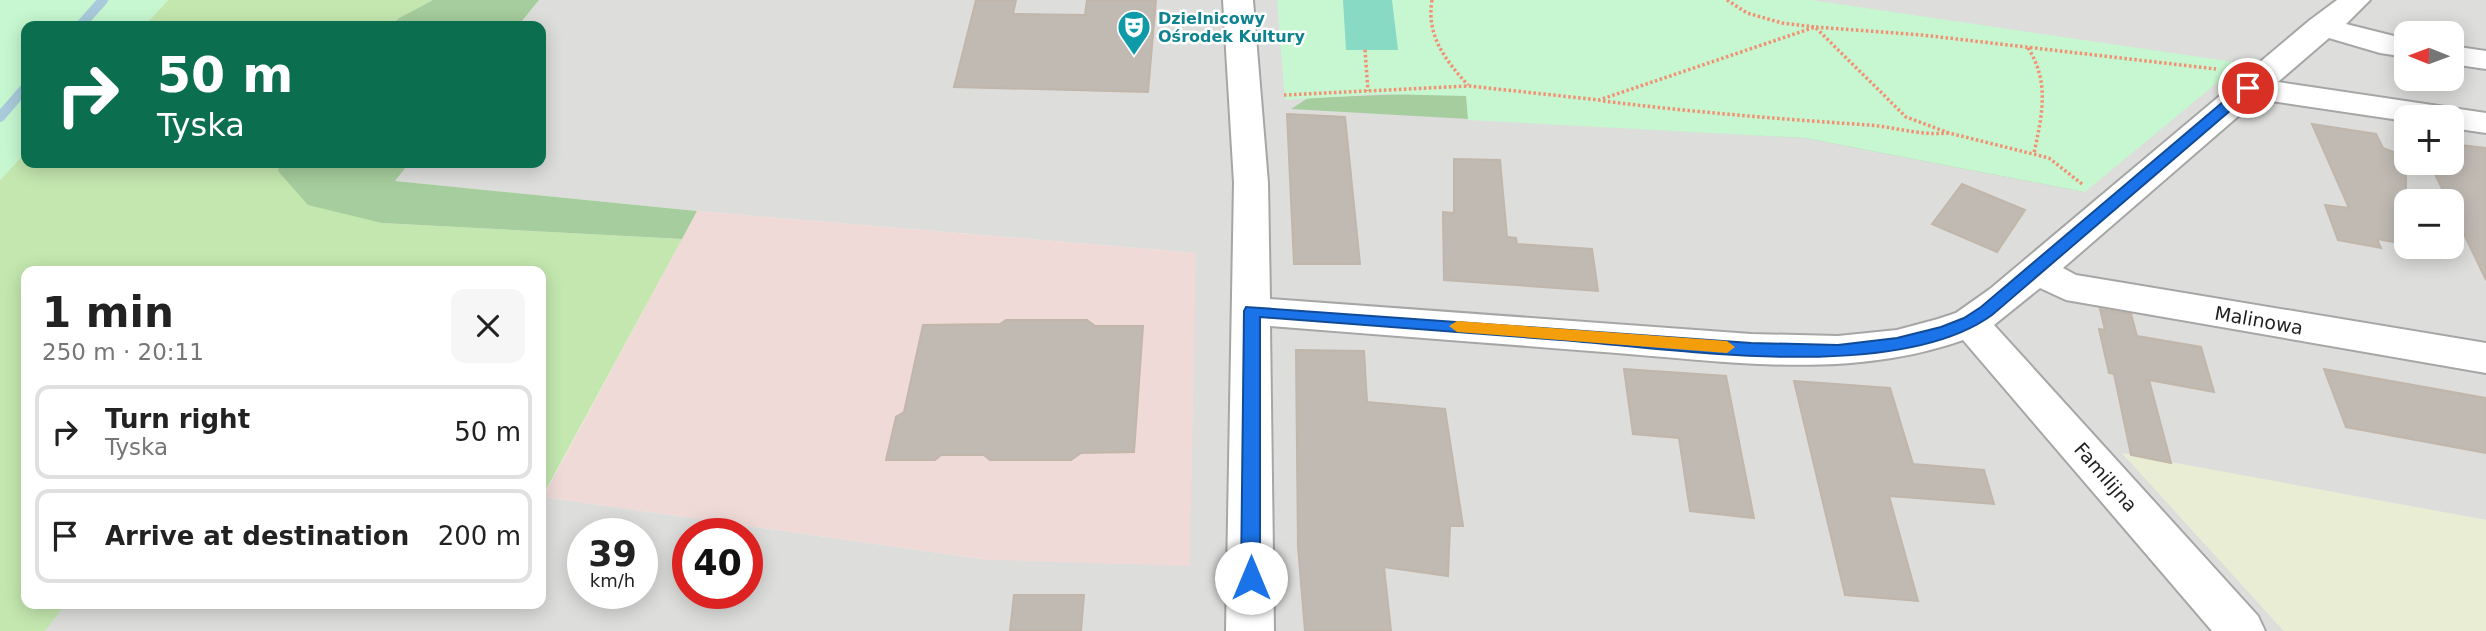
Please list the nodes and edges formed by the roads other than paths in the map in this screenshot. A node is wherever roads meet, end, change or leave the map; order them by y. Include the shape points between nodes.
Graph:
1 (1238, 0) edge
2 (2355, 0) edge
3 (2321, 26) junction
4 (2394, 46) edge
5 (2464, 57) edge
6 (2486, 60) edge
7 (2257, 81) junction
8 (2394, 107) edge
9 (2464, 120) edge
10 (2486, 123) edge
11 (2037, 269) junction
12 (1252, 311) junction
13 (1970, 323) junction
14 (2486, 358) edge
15 (1250, 631) edge
16 (2241, 631) edge

1 - 12 street via 1251,183
2 - 3 street
3 - 4 street
3 - 7 street
5 - 6 street
7 - 8 street
7 - 11 street
9 - 10 street
11 - 13 street
11 - 14 street, Malinowa via 2066,287
12 - 13 street via 1838,351 1897,344
12 - 15 street
13 - 16 street, Familijna

